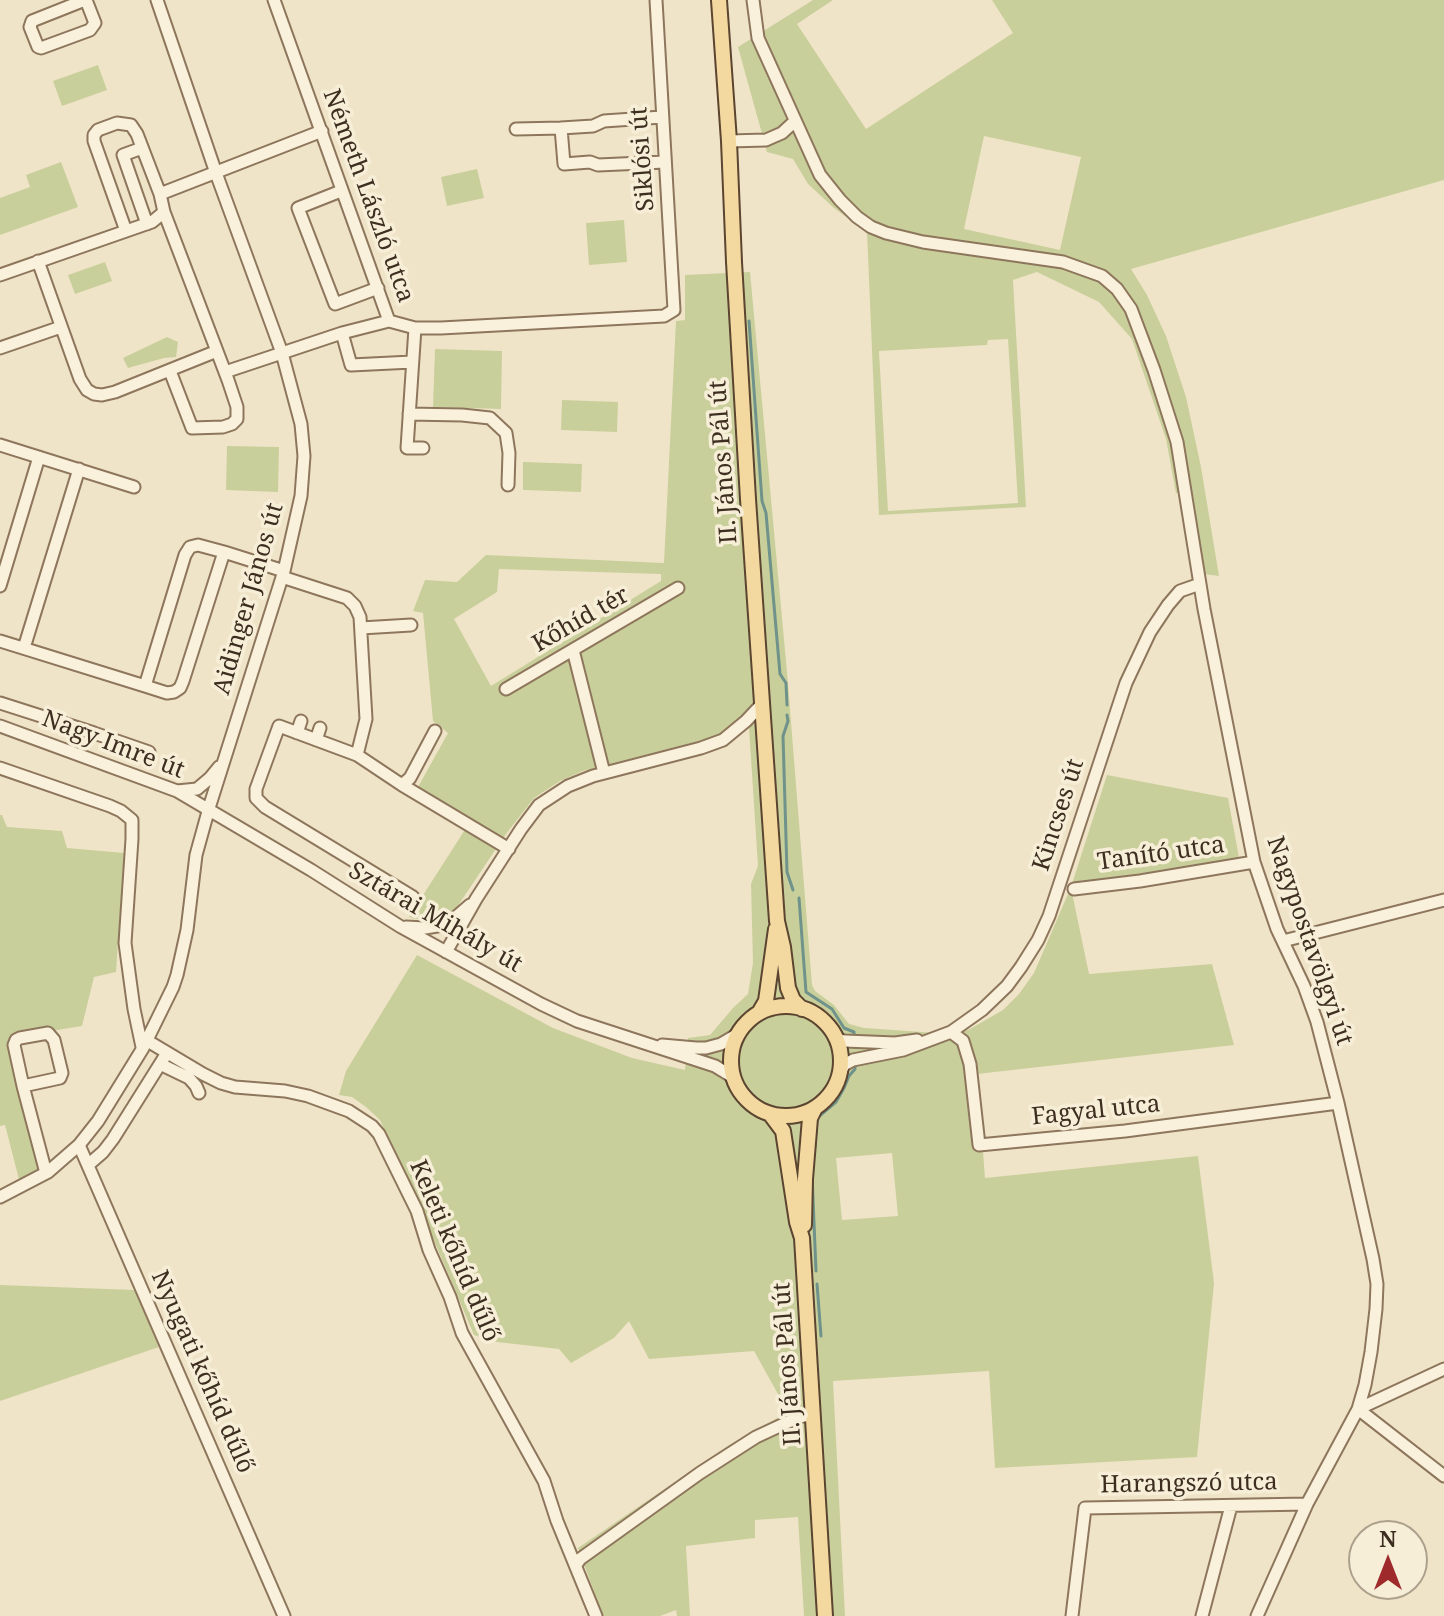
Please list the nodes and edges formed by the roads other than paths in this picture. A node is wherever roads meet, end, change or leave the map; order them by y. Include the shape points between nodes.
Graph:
1 (86, 0) edge
2 (157, 0) edge
3 (274, 0) edge
4 (656, 0) edge
5 (719, 0) edge
6 (753, 0) edge
7 (662, 117) junction
8 (795, 121) junction
9 (561, 128) junction
10 (516, 129) dead end
11 (322, 131) junction
12 (729, 141) junction
13 (142, 148) junction
14 (665, 162) junction
15 (216, 173) junction
16 (341, 191) junction
17 (160, 194) junction
18 (164, 212) junction
19 (147, 224) junction
20 (126, 231) junction
21 (38, 261) junction
22 (0, 275) edge
23 (378, 288) junction
24 (671, 313) joint
25 (389, 321) junction
26 (61, 327) junction
27 (415, 328) junction
28 (342, 333) junction
29 (0, 348) edge
30 (217, 351) junction
31 (282, 353) junction
32 (412, 362) junction
33 (170, 371) junction
34 (225, 372) junction
35 (409, 414) junction
36 (0, 445) edge
37 (423, 448) dead end
38 (39, 457) junction
39 (79, 469) junction
40 (508, 485) dead end
41 (134, 487) dead end
42 (224, 552) junction
43 (283, 574) junction
44 (1200, 584) junction
45 (0, 586) edge
46 (678, 588) dead end
47 (411, 625) dead end
48 (361, 628) junction
49 (1, 644) edge
50 (24, 648) junction
51 (573, 650) junction
52 (145, 686) junction
53 (506, 689) dead end
54 (0, 703) edge
55 (763, 703) junction
56 (301, 721) dead end
57 (0, 726) edge
58 (320, 728) dead end
59 (435, 731) dead end
60 (297, 733) junction
61 (316, 740) junction
62 (149, 752) dead end
63 (357, 755) junction
64 (224, 761) junction
65 (0, 768) edge
66 (604, 773) junction
67 (402, 785) junction
68 (177, 791) junction
69 (209, 808) junction
70 (509, 849) junction
71 (1254, 862) junction
72 (1074, 889) dead end
73 (413, 897) dead end
74 (476, 899) junction
75 (1444, 900) edge
76 (777, 921) junction
77 (401, 927) junction
78 (1283, 941) junction
79 (446, 952) junction
80 (802, 1009) junction
81 (759, 1013) junction
82 (951, 1032) junction
83 (738, 1034) junction
84 (836, 1039) junction
85 (930, 1039) junction
86 (144, 1044) junction
87 (649, 1045) junction
88 (167, 1053) junction
89 (160, 1064) junction
90 (839, 1075) junction
91 (733, 1077) junction
92 (23, 1086) junction
93 (199, 1093) dead end
94 (1338, 1103) junction
95 (815, 1108) junction
96 (771, 1115) junction
97 (79, 1145) junction
98 (88, 1165) junction
99 (46, 1173) junction
100 (0, 1197) edge
101 (802, 1238) junction
102 (1444, 1369) edge
103 (1358, 1409) junction
104 (813, 1414) junction
105 (1444, 1476) edge
106 (1307, 1504) junction
107 (1231, 1506) junction
108 (576, 1565) junction
109 (284, 1616) edge
110 (596, 1616) edge
111 (825, 1616) edge
112 (1072, 1616) edge
113 (1202, 1616) edge
114 (1257, 1616) edge

1 - 1 street via 32,21 38,47 90,30 95,23
2 - 15 street, Aidinger János út
3 - 11 street, Németh László utca
4 - 7 street, Siklósi út
5 - 12 main road, II. János Pál út
6 - 8 street via 758,38
7 - 9 street
7 - 14 street, Siklósi út
8 - 12 street via 766,140
8 - 44 street, Nagypostavölgyi út via 820,175 871,227 923,242 1063,262 1102,276 1117,289 1131,309 1177,442
9 - 10 street
9 - 14 street via 564,164
11 - 15 street
11 - 16 street, Németh László utca
12 - 55 main road, II. János Pál út
13 - 17 street
13 - 19 street via 123,155
13 - 20 street via 126,123 94,135
14 - 24 street, Siklósi út via 675,304
15 - 17 street
15 - 31 street, Aidinger János út
16 - 23 street, Németh László utca
16 - 23 street via 298,208 335,304
17 - 18 street
18 - 19 street
18 - 30 street
19 - 20 street
20 - 21 street
21 - 22 street
21 - 26 street
23 - 25 street, Németh László utca
24 - 27 street, Németh László utca
25 - 27 street, Németh László utca
25 - 28 street
26 - 29 street
26 - 33 street via 80,379 94,394 115,392
27 - 32 street
28 - 31 street
28 - 32 street via 351,365
30 - 33 street
30 - 34 street
31 - 34 street
31 - 43 street, Aidinger János út via 304,456 301,496
32 - 35 street
33 - 34 street via 192,428 223,427 237,419
35 - 37 street via 407,448
35 - 40 street via 490,418 506,433
36 - 38 street
38 - 39 street
38 - 45 street
39 - 41 street
39 - 50 street
42 - 43 street
42 - 52 street via 180,688 167,693
42 - 52 street via 198,545 185,555
43 - 48 street via 347,598
43 - 64 street, Aidinger János út
44 - 71 street, Nagypostavölgyi út
44 - 82 street, Kincses út via 1180,591 1168,605 1126,683 1038,940 1007,986
46 - 51 street, Kőhíd tér
47 - 48 street
48 - 63 street via 366,719
49 - 50 street
50 - 52 street
51 - 53 street, Kőhíd tér
51 - 66 street
54 - 62 street, Nagy Imre út
55 - 66 street via 723,740
55 - 76 main road, II. János Pál út
56 - 60 street
57 - 68 street, Nagy Imre út
58 - 61 street
59 - 67 street
60 - 61 street
60 - 73 street via 279,726 256,798
61 - 63 street via 334,740
63 - 67 street
64 - 68 street via 197,789
64 - 69 street, Aidinger János út
65 - 86 street via 110,806 133,822 125,943
66 - 70 street via 568,786 539,805
67 - 70 street
68 - 69 street, Nagy Imre út
69 - 77 street, Sztárai Mihály út
69 - 86 street, Aidinger János út via 177,975
70 - 74 street
71 - 72 street, Tanító utca
71 - 78 street, Nagypostavölgyi út
74 - 77 street via 443,925
74 - 79 street
75 - 78 street
76 - 80 main road via 788,988
76 - 81 main road via 766,1001
77 - 79 street, Sztárai Mihály út
78 - 94 street, Nagypostavölgyi út via 1317,1022
79 - 87 street, Sztárai Mihály út via 577,1021
80 - 81 main road via 777,1007
80 - 84 main road via 822,1020
81 - 83 main road
82 - 85 street, Kincses út
82 - 94 street, Fagyal utca via 963,1041 970,1064 980,1151
83 - 87 street, Sztárai Mihály út via 706,1048
83 - 91 main road via 730,1058
84 - 85 street
84 - 90 main road
85 - 90 street via 853,1060
86 - 88 street, Keleti kőhíd dűlő
86 - 97 street, Aidinger János út
87 - 91 street, Sztárai Mihály út
88 - 89 street
88 - 108 street, Keleti kőhíd dűlő via 224,1084 285,1091 349,1111 379,1134 417,1211 462,1333 544,1481
89 - 93 street via 189,1078
89 - 98 street via 113,1139
90 - 95 main road
91 - 96 main road via 746,1100
92 - 92 street via 16,1040 52,1035 60,1078
92 - 99 street
94 - 103 street, Nagypostavölgyi út via 1377,1284 1371,1352
95 - 96 main road via 794,1116
95 - 101 main road
96 - 101 main road, II. János Pál út via 783,1131
97 - 98 street, Nyugati kőhíd dűlő
97 - 99 street, Aidinger János út
98 - 109 street, Nyugati kőhíd dűlő
99 - 100 street, Aidinger János út
101 - 104 main road, II. János Pál út
102 - 103 street
103 - 105 street
103 - 106 street, Nagypostavölgyi út
104 - 108 street via 756,1437 723,1458
104 - 111 main road, II. János Pál út
106 - 107 street, Harangszó utca
106 - 114 street, Nagypostavölgyi út
107 - 112 street, Harangszó utca via 1085,1508
107 - 113 street
108 - 110 street, Keleti kőhíd dűlő

